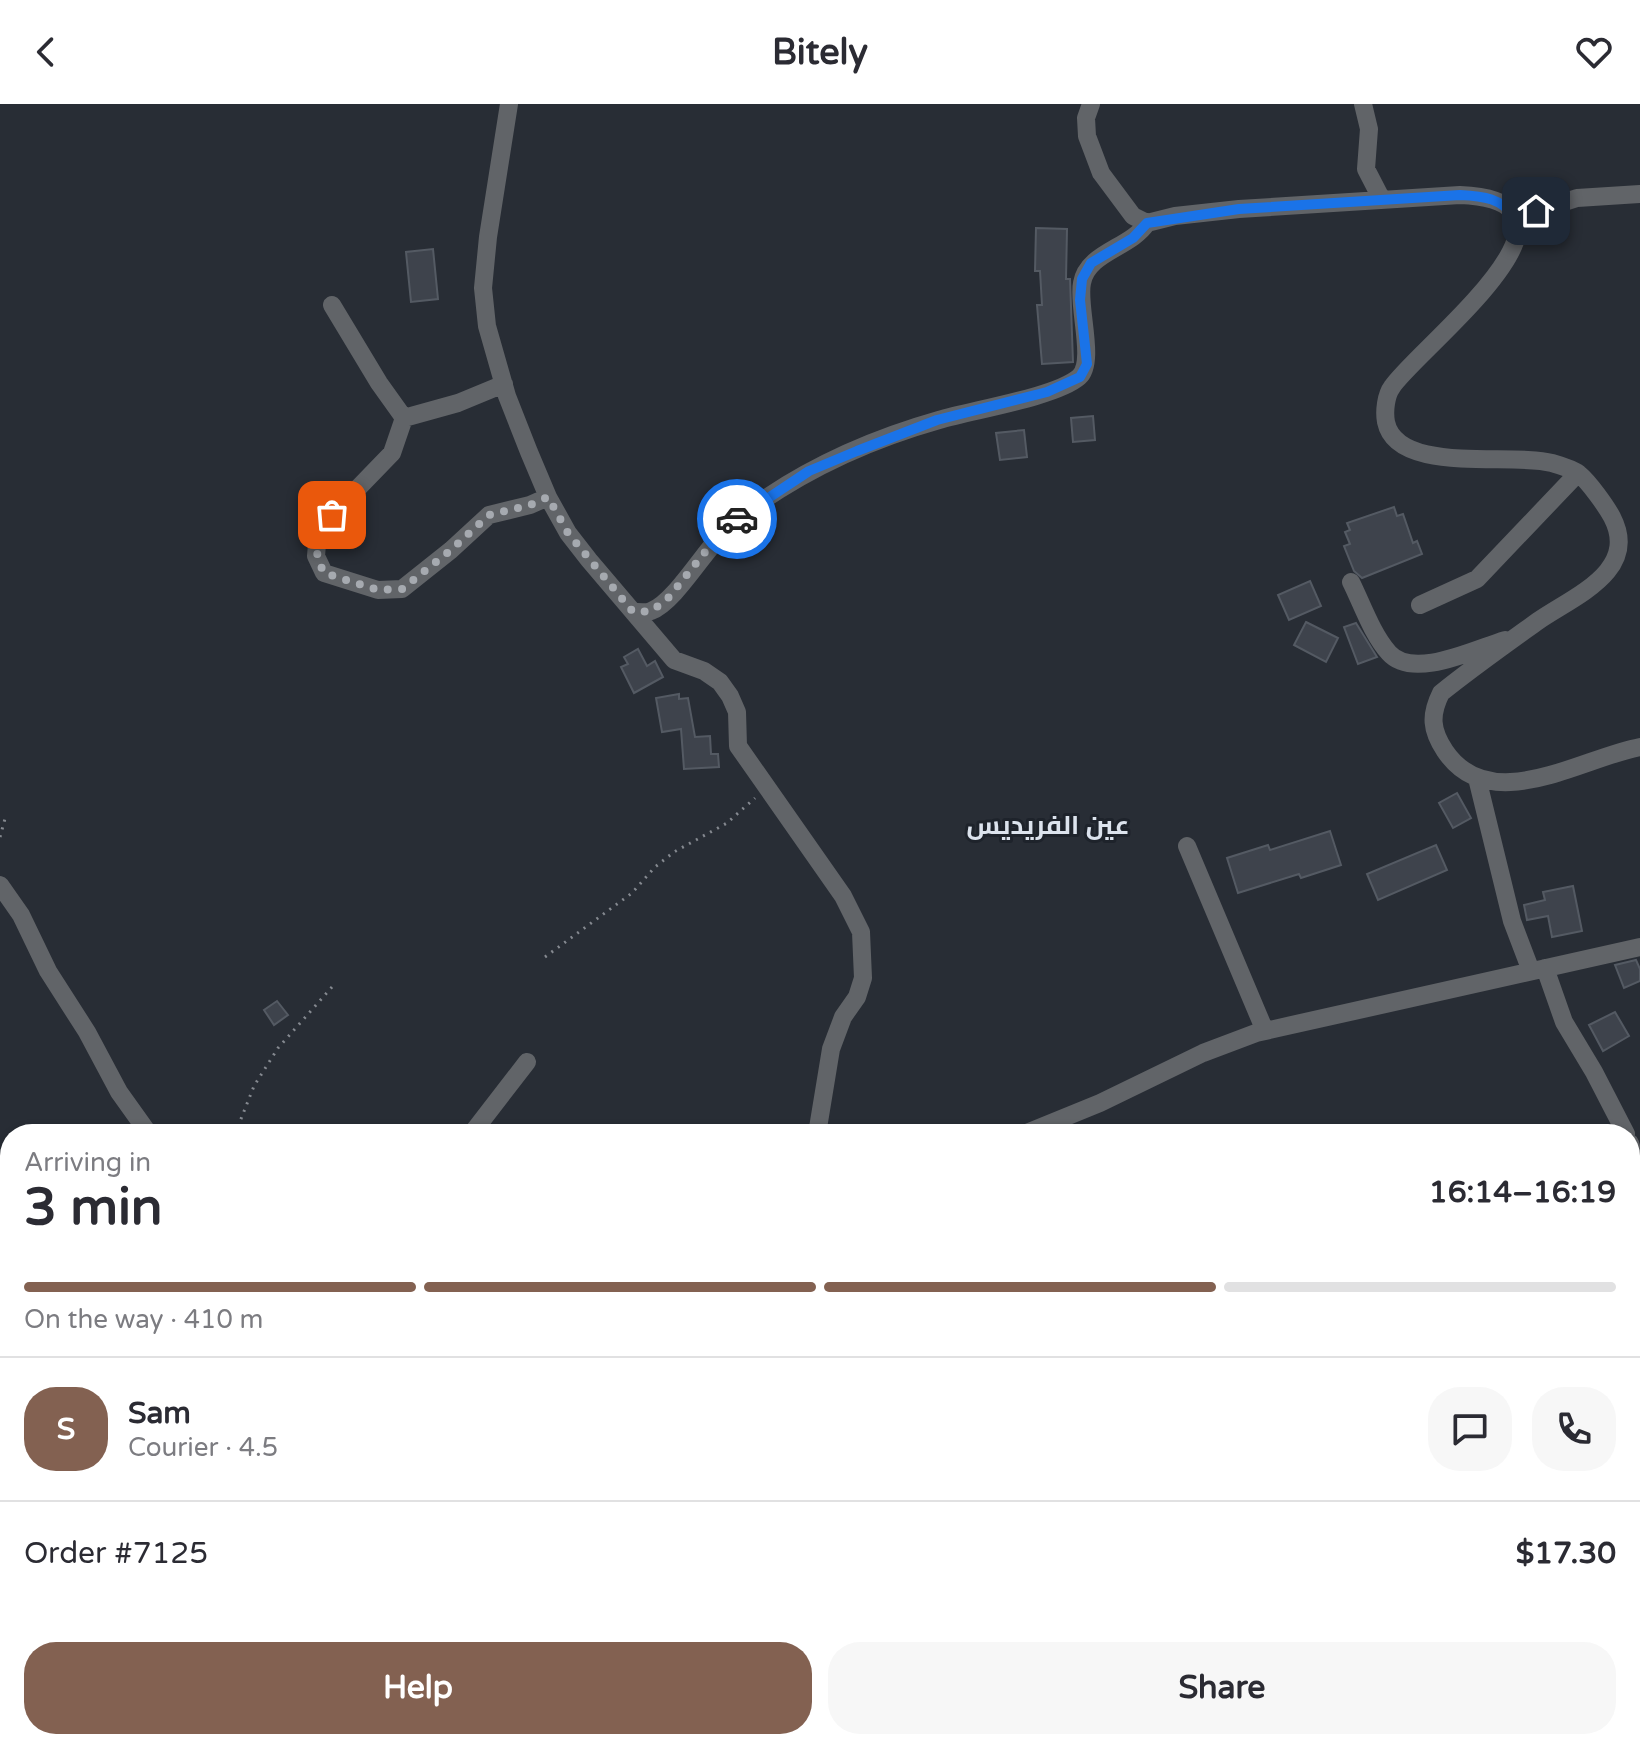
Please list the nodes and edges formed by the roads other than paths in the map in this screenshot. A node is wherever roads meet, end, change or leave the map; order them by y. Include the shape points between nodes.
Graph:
1 (509, 104) edge
2 (1091, 104) edge
3 (1363, 104) edge
4 (1640, 194) edge
5 (1382, 200) junction
6 (1515, 218) junction
7 (1147, 223) junction
8 (332, 305) dead end
9 (504, 384) junction
10 (404, 418) junction
11 (1578, 473) junction
12 (548, 497) junction
13 (1351, 582) dead end
14 (1420, 605) dead end
15 (633, 612) junction
16 (1519, 635) junction
17 (1640, 747) edge
18 (1477, 778) junction
19 (1187, 846) dead end
20 (0, 885) edge
21 (1640, 947) edge
22 (1538, 970) junction
23 (1265, 1031) junction
24 (527, 1062) dead end
25 (142, 1124) edge
26 (481, 1124) edge
27 (819, 1124) edge
28 (1049, 1124) edge
29 (1621, 1124) edge

1 - 9 street via 483,288 487,326
2 - 7 street via 1087,136 1101,173 1133,216
3 - 5 street via 1369,129 1366,169
4 - 6 street via 1577,198
5 - 6 street via 1480,196 1495,199
5 - 7 street via 1239,209
6 - 11 street via 1517,238 1504,266 1390,389 1385,418 1395,441 1425,456 1520,458
7 - 15 street via 1133,238 1091,263 1082,279 1087,364 1080,377 1047,392 937,420 809,471 734,521 652,611
8 - 10 street
9 - 10 street
9 - 12 street
10 - 12 street via 392,453 318,533 316,556 324,573 378,590 402,589 489,515
11 - 14 street via 1477,579
11 - 16 street via 1605,504 1620,532 1617,561 1592,585
12 - 15 street via 568,533
13 - 16 street via 1387,651 1405,663 1431,663
15 - 27 street via 674,660 720,682 737,712 738,746 843,896 861,932 863,978 831,1049
16 - 18 street via 1441,693 1433,708 1438,741 1450,759
17 - 18 street via 1526,781
18 - 22 street via 1512,921
19 - 23 street
20 - 25 street
21 - 22 street
22 - 23 street
22 - 29 street
23 - 28 street via 1203,1053
24 - 26 street

